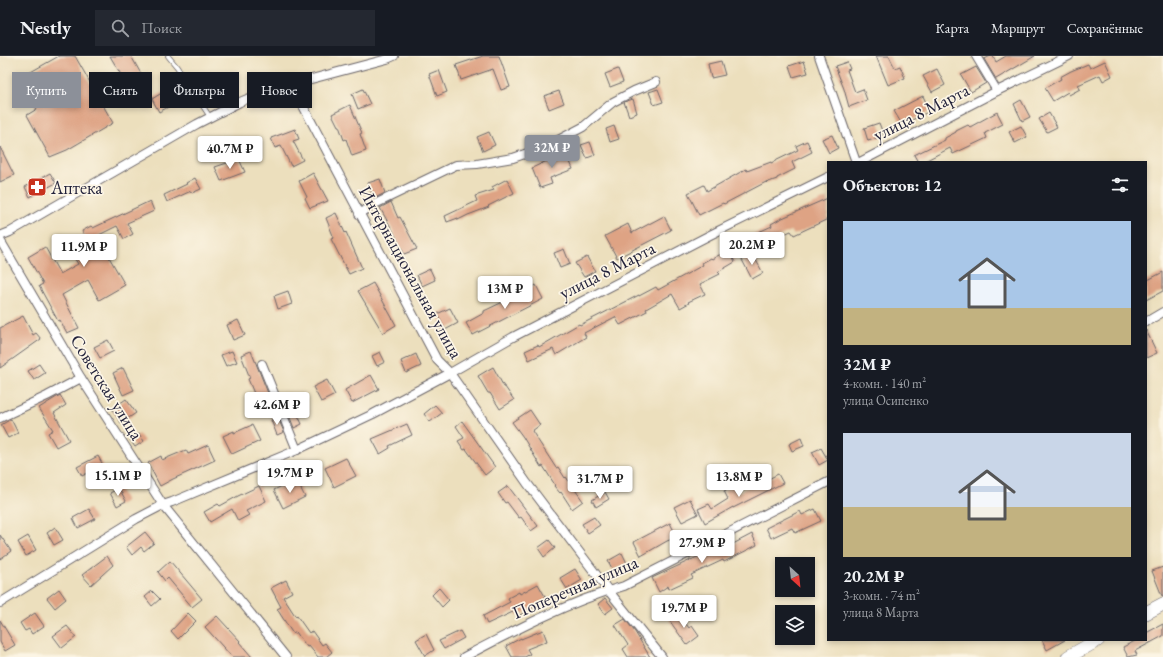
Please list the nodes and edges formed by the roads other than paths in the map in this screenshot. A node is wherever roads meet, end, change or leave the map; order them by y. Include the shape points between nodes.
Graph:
1 (168, 56) edge
2 (394, 56) edge
3 (819, 56) edge
4 (976, 56) edge
5 (1069, 56) edge
6 (312, 79) edge
7 (656, 82) dead end
8 (997, 91) junction
9 (247, 99) edge
10 (304, 108) edge
11 (210, 117) junction
12 (856, 161) edge
13 (862, 161) edge
14 (827, 177) edge
15 (359, 214) junction
16 (0, 236) edge
17 (0, 240) edge
18 (1163, 312) edge
19 (1147, 321) edge
20 (262, 364) dead end
21 (450, 373) junction
22 (81, 378) junction
23 (0, 418) edge
24 (297, 450) junction
25 (827, 483) edge
26 (163, 505) junction
27 (608, 590) junction
28 (0, 603) edge
29 (1163, 604) edge
30 (1147, 613) edge
31 (1096, 641) edge
32 (286, 657) edge
33 (464, 657) edge
34 (662, 657) edge
35 (1068, 657) edge

1 - 11 lane
2 - 6 street
3 - 12 street
4 - 8 street, улица 8 Марта
5 - 8 street, улица 8 Марта
7 - 15 street via 613,102 582,127 545,147 513,158 456,165
8 - 13 street, улица 8 Марта
9 - 11 street
10 - 15 street, Интернациональная улица
11 - 16 street
14 - 21 street, улица 8 Марта via 520,333
15 - 21 street, Интернациональная улица via 438,360
17 - 22 street, Советская улица
18 - 19 street
20 - 24 street
21 - 24 street, улица 8 Марта via 373,414
21 - 27 street, Интернациональная улица via 527,483
22 - 23 street
22 - 26 street, Советская улица
24 - 26 street, улица 8 Марта
25 - 27 street, Поперечная улица via 624,586
26 - 28 street, улица 8 Марта
26 - 32 street, Советская улица
27 - 33 street, Поперечная улица via 514,631
27 - 34 street, Интернациональная улица
29 - 30 main road
31 - 35 main road

